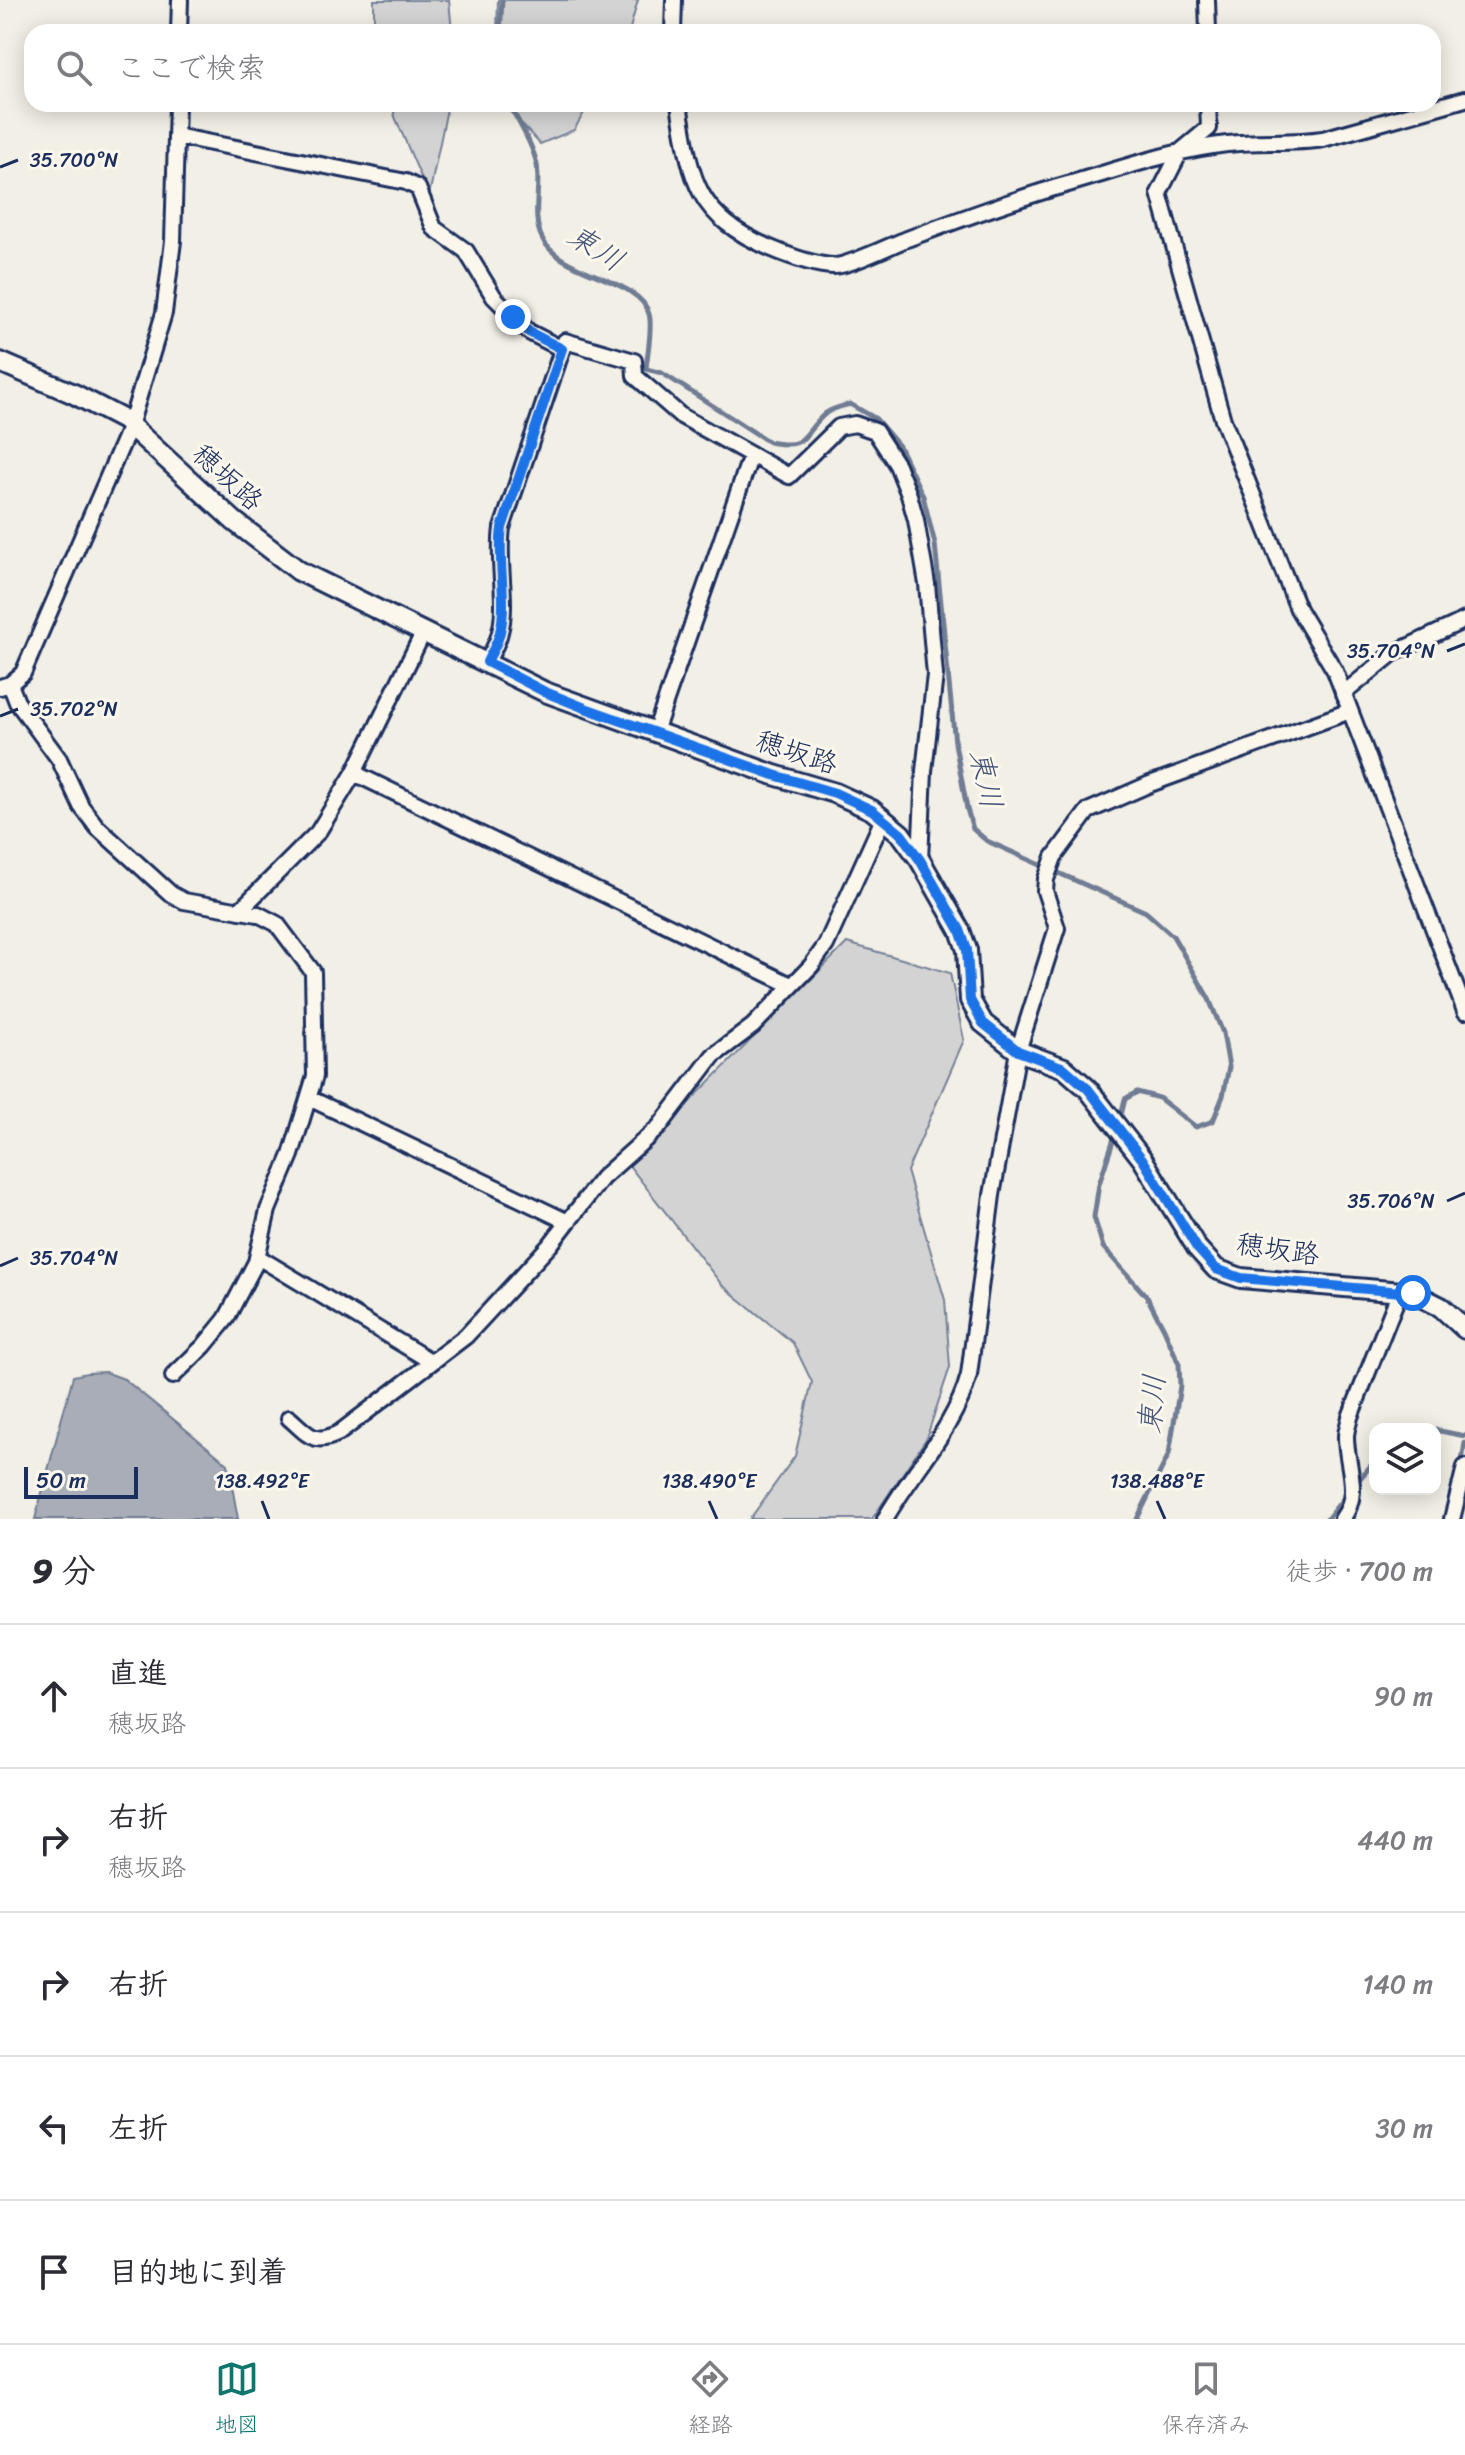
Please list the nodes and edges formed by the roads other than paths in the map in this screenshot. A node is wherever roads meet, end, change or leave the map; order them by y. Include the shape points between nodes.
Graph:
1 (180, 0) edge
2 (674, 0) edge
3 (1207, 0) edge
4 (179, 24) edge
5 (673, 24) edge
6 (1208, 24) edge
7 (1465, 99) edge
8 (1441, 106) edge
9 (177, 112) edge
10 (681, 112) edge
11 (1208, 112) edge
12 (1419, 112) edge
13 (176, 136) junction
14 (1180, 152) junction
15 (562, 349) junction
16 (0, 362) edge
17 (130, 426) junction
18 (751, 455) junction
19 (1465, 620) edge
20 (424, 631) junction
21 (487, 662) junction
22 (5, 686) edge
23 (1343, 694) junction
24 (1350, 711) junction
25 (655, 732) junction
26 (354, 773) junction
27 (883, 819) junction
28 (920, 860) junction
29 (239, 911) junction
30 (791, 985) junction
31 (1465, 1011) edge
32 (1018, 1051) junction
33 (309, 1098) junction
34 (568, 1222) junction
35 (258, 1257) junction
36 (1400, 1291) junction
37 (1465, 1329) edge
38 (432, 1362) junction
39 (173, 1376) dead end
40 (289, 1418) dead end
41 (1465, 1467) edge
42 (885, 1519) edge
43 (1342, 1519) edge
44 (1452, 1519) edge

1 - 4 street
2 - 5 street
3 - 6 street
7 - 8 street
9 - 13 street
10 - 14 street via 694,175 720,220 794,258 836,267 1047,189
11 - 14 street via 1209,128
12 - 14 street via 1302,143 1228,144
13 - 15 street via 418,188 434,228 466,251 494,297 529,332
13 - 17 street via 173,241 164,313
14 - 23 street via 1159,193 1223,420 1298,609
15 - 18 street via 565,341 634,361 635,376 681,416
15 - 21 street via 502,528 502,618
16 - 17 main road, 穂坂路
17 - 20 main road, 穂坂路 via 234,521 299,571
17 - 22 street via 23,673
18 - 25 street
18 - 28 street via 789,476 839,427 855,424 875,431 897,465 916,520 935,675
19 - 23 street via 1392,654
20 - 21 main road, 穂坂路
20 - 26 street
21 - 25 main road, 穂坂路 via 545,692
22 - 29 street via 59,759 97,827 171,894
23 - 24 street
24 - 31 street
24 - 32 street via 1088,811 1054,857 1046,879 1057,928
25 - 27 main road, 穂坂路 via 835,793
26 - 29 street via 318,832
26 - 30 street
27 - 28 main road, 穂坂路
27 - 30 street via 826,945
28 - 32 main road, 穂坂路 via 960,930 967,950 970,1000 983,1023
29 - 33 street via 277,924 313,972 315,1076
30 - 34 street via 753,1026 713,1056 659,1127 602,1178
32 - 36 main road, 穂坂路 via 1064,1068 1088,1089 1216,1269 1241,1278
32 - 42 street via 992,1195 969,1375 963,1396
33 - 34 street
33 - 35 street via 268,1210
34 - 38 street via 466,1336
35 - 38 street
35 - 39 street via 226,1319
36 - 37 main road, 穂坂路 via 1424,1297
36 - 43 street via 1350,1417 1346,1436 1352,1499
38 - 40 street via 326,1440 314,1438
41 - 44 street

